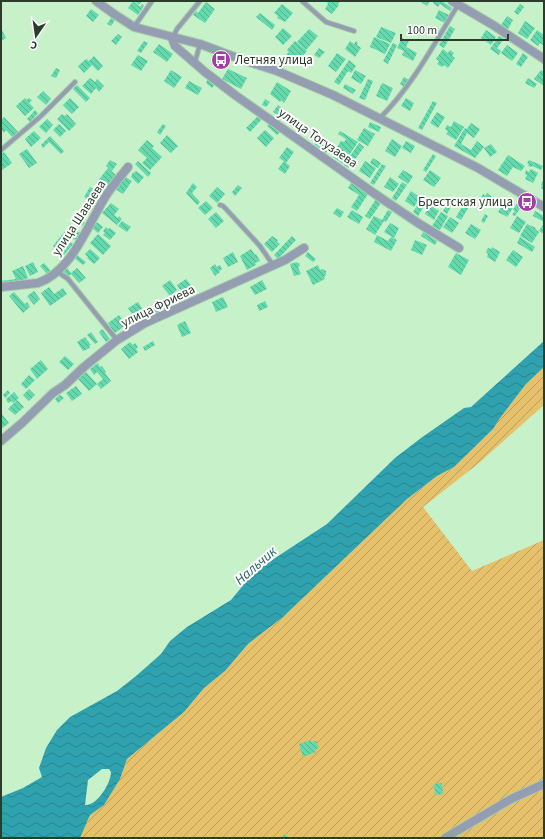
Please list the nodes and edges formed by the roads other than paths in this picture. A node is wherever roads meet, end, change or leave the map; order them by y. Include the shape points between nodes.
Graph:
1 (96, 1) edge
2 (152, 1) edge
3 (200, 1) edge
4 (302, 1) edge
5 (455, 3) edge
6 (134, 27) junction
7 (354, 31) dead end
8 (172, 38) junction
9 (200, 44) junction
10 (544, 59) edge
11 (194, 62) junction
12 (75, 82) dead end
13 (380, 118) junction
14 (1, 150) edge
15 (128, 167) dead end
16 (220, 205) dead end
17 (544, 207) edge
18 (304, 248) dead end
19 (459, 248) dead end
20 (273, 265) junction
21 (58, 272) junction
22 (1, 288) edge
23 (117, 340) junction
24 (1, 441) edge
25 (544, 784) edge
26 (445, 838) edge

1 - 6 street
2 - 6 lane
3 - 8 lane
4 - 7 lane via 326,22
5 - 10 street
5 - 13 lane via 422,67 392,107
6 - 8 street
8 - 9 street
8 - 11 street, улица Тогузаева via 175,46
9 - 11 lane
9 - 13 street via 291,76
11 - 19 street, улица Тогузаева via 375,194
12 - 14 lane via 42,116
13 - 17 street via 478,168
15 - 21 street, улица Шаваева via 108,193 78,245
16 - 20 lane via 250,233
18 - 20 street, улица Фриева
20 - 23 street, улица Фриева via 145,323
21 - 22 street, улица Шаваева via 43,282
21 - 23 lane via 68,280
23 - 24 street, улица Фриева via 53,393
25 - 26 street via 511,799

